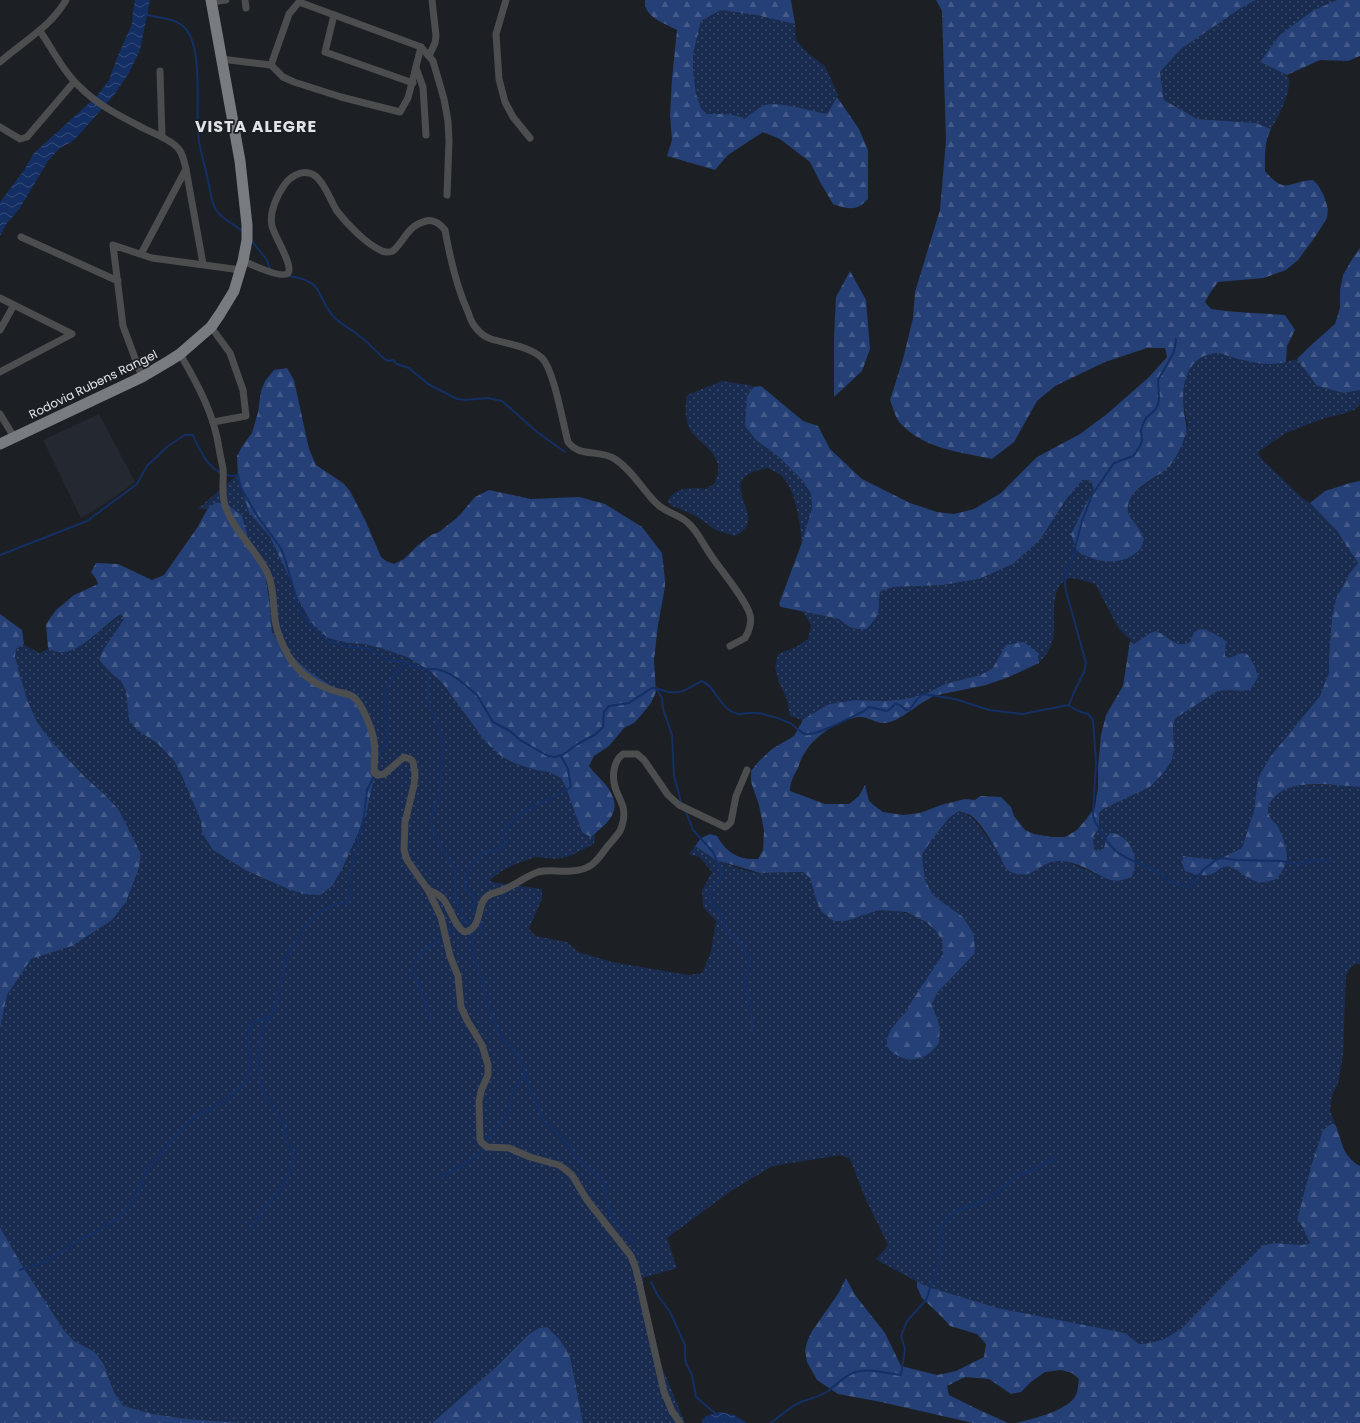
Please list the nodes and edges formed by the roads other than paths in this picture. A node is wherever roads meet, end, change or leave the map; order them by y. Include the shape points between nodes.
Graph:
1 (226, 0) edge
2 (245, 0) edge
3 (432, 0) edge
4 (506, 0) edge
5 (64, 1) edge
6 (211, 1) edge
7 (299, 1) edge
8 (246, 8) dead end
9 (334, 15) junction
10 (40, 31) junction
11 (421, 48) junction
12 (429, 56) junction
13 (221, 60) junction
14 (0, 62) edge
15 (271, 65) junction
16 (416, 68) junction
17 (160, 72) dead end
18 (74, 82) junction
19 (413, 83) junction
20 (0, 127) edge
21 (426, 135) dead end
22 (162, 137) junction
23 (530, 138) dead end
24 (186, 169) junction
25 (447, 195) dead end
26 (21, 237) dead end
27 (141, 254) junction
28 (204, 264) junction
29 (242, 265) junction
30 (118, 281) junction
31 (0, 298) edge
32 (14, 305) junction
33 (211, 327) junction
34 (0, 330) edge
35 (180, 354) junction
36 (0, 372) edge
37 (142, 376) junction
38 (0, 414) edge
39 (213, 422) junction
40 (14, 437) junction
41 (0, 444) edge
42 (730, 646) dead end
43 (747, 770) dead end
44 (428, 890) junction
45 (680, 1423) edge

1 - 6 street
2 - 8 street
3 - 12 street via 436,36
4 - 23 street via 496,34 499,79 505,102
5 - 10 street
6 - 13 main road, Rodovia Rubens Rangel
7 - 9 street
7 - 15 street via 289,14
9 - 11 street
9 - 19 street via 325,52
10 - 14 street
10 - 18 street
11 - 12 street
11 - 16 street
12 - 25 street via 437,71 448,121
13 - 15 street
13 - 29 main road, Rodovia Rubens Rangel via 240,161 247,225
15 - 19 street via 283,77 294,82 400,112
16 - 19 street
16 - 21 street via 423,87
17 - 22 street
18 - 20 street via 27,137 20,139
18 - 22 street via 108,110
22 - 24 street via 178,148 183,155
24 - 27 street
24 - 28 street
26 - 30 street
27 - 28 street via 152,258
27 - 30 street via 113,245
28 - 29 street
29 - 33 main road, Rodovia Rubens Rangel via 234,291
29 - 42 street via 284,275 289,272 290,266 272,226 272,211 285,184 302,173 308,172 318,178 342,218 381,251 393,251 416,224 429,220 439,223 444,230 460,295 475,328 489,338 527,350 543,360 570,446 579,451 604,454 628,469 657,504 688,522 739,595 750,613 750,623 745,638
30 - 37 street via 123,326
31 - 32 street
32 - 34 street
32 - 36 street via 72,334
33 - 35 main road, Rodovia Rubens Rangel
33 - 39 street via 230,353 243,390 246,416
35 - 37 main road, Rodovia Rubens Rangel
35 - 39 street via 196,381
37 - 40 main road, Rodovia Rubens Rangel
38 - 40 street
39 - 44 street via 223,470 222,493 225,506 268,574 275,621 284,647 297,669 307,678 335,692 353,696 358,701 374,740 374,772 377,775 384,774 400,759 407,757 413,762 414,785 405,822 404,850 407,860
40 - 41 main road, Rodovia Rubens Rangel
43 - 44 street via 736,796 731,822 725,827 679,805 668,795 644,760 637,754 623,754 617,761 614,779 614,786 623,808 622,826 593,864 572,871 539,872 486,897 476,925 465,932 444,900
44 - 45 street via 441,917 450,956 458,976 460,1007 482,1045 488,1065 488,1075 479,1102 481,1142 487,1147 509,1148 559,1165 566,1170 631,1256 664,1392

